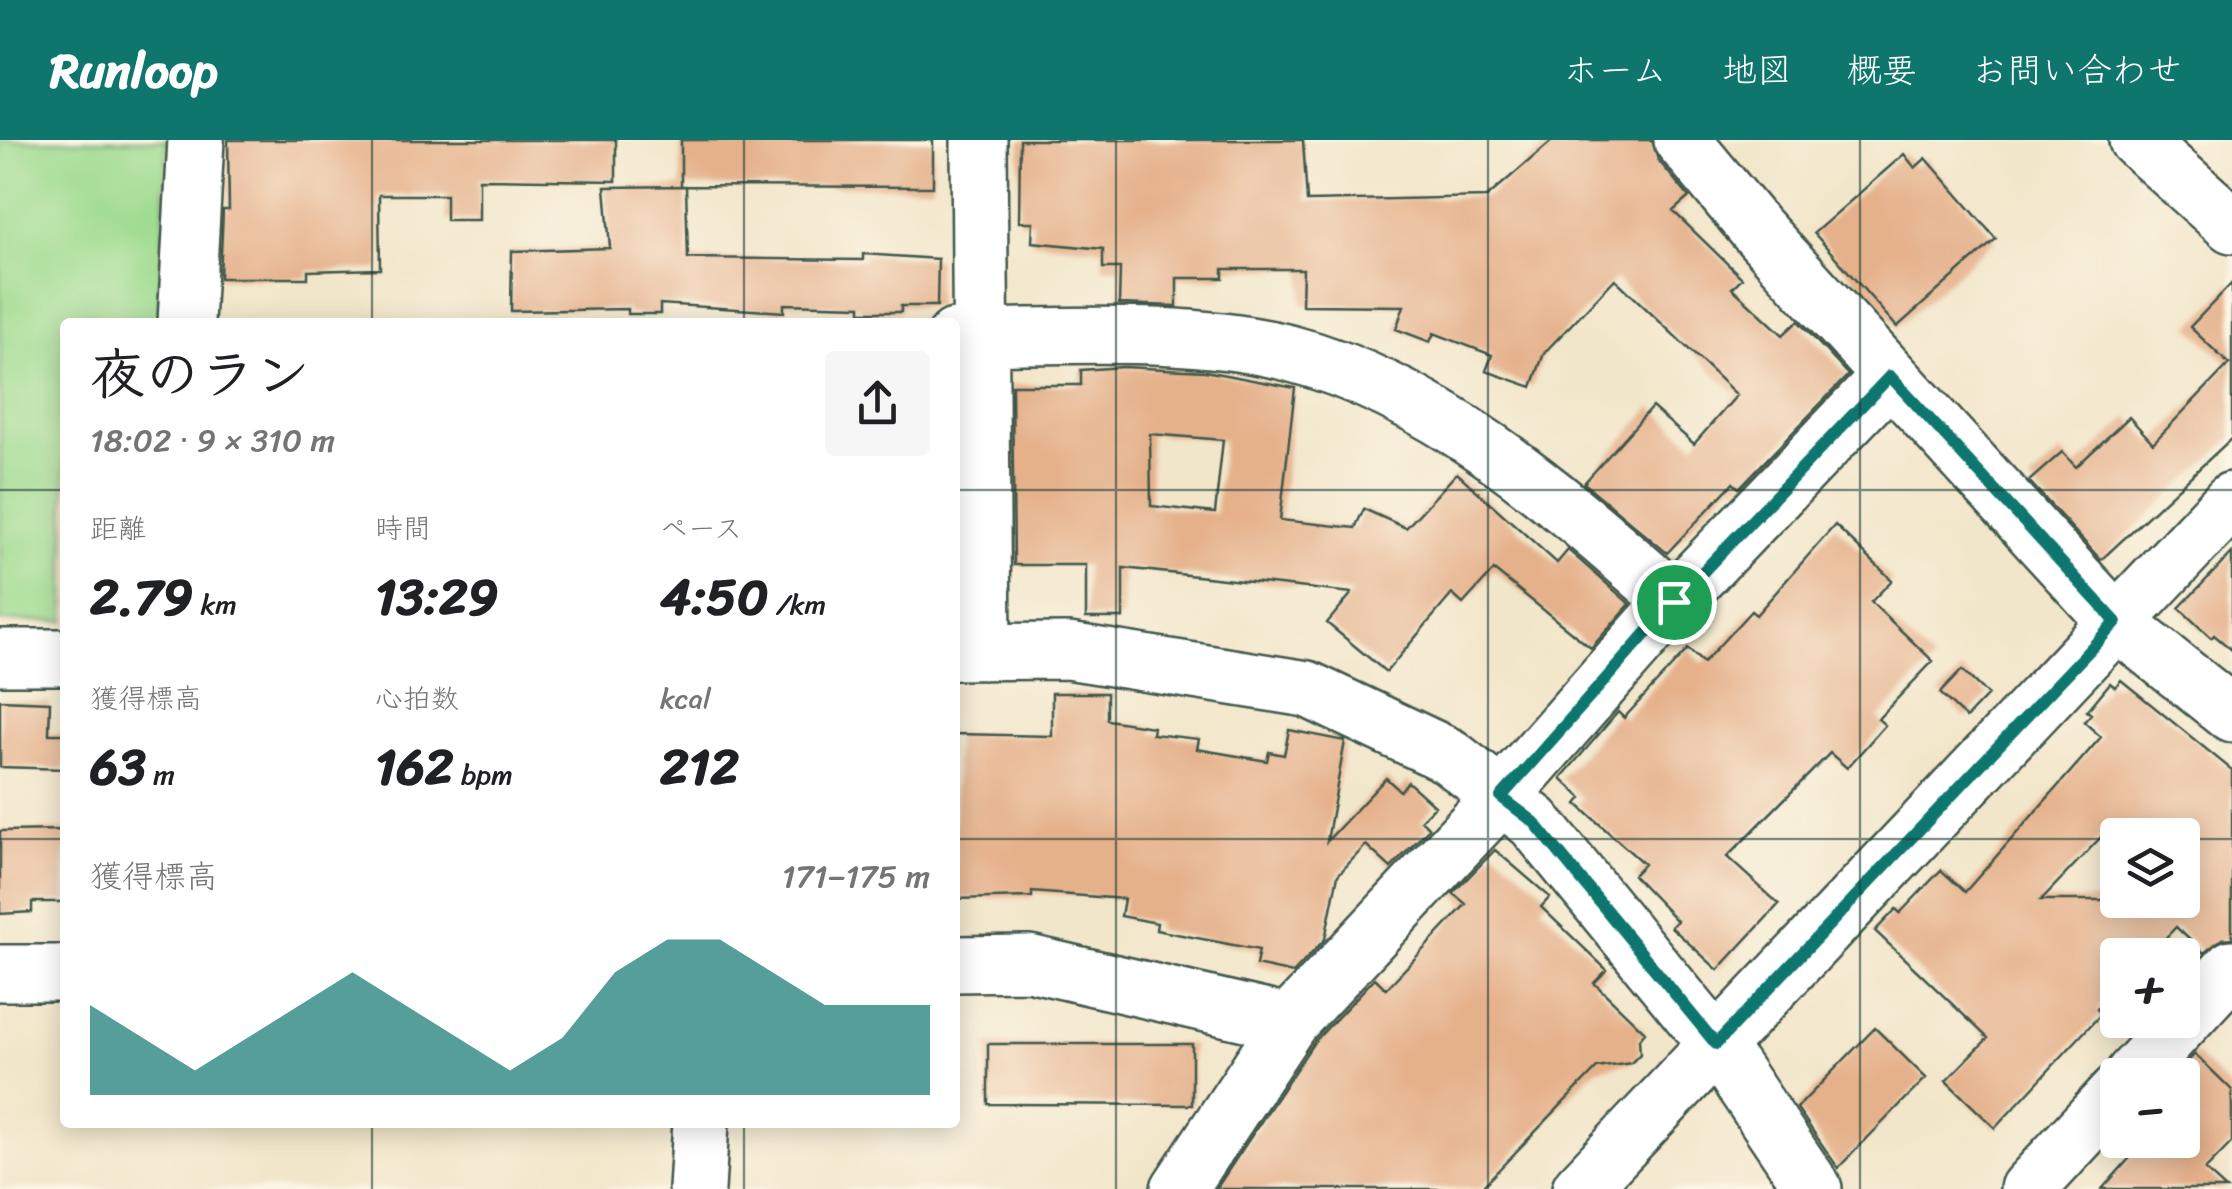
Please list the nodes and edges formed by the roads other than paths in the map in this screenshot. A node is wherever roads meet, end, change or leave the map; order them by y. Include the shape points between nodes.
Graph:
1 (196, 140) edge
2 (980, 140) edge
3 (1682, 140) edge
4 (2136, 140) edge
5 (2232, 224) edge
6 (186, 318) edge
7 (966, 337) edge
8 (1890, 376) junction
9 (2232, 500) edge
10 (1674, 602) junction
11 (2116, 622) junction
12 (969, 652) edge
13 (60, 656) edge
14 (0, 657) edge
15 (2232, 714) edge
16 (1501, 797) junction
17 (960, 964) edge
18 (2232, 968) edge
19 (0, 973) edge
20 (60, 973) edge
21 (1289, 1024) junction
22 (1716, 1044) junction
23 (2149, 1058) edge
24 (2100, 1111) edge
25 (700, 1128) edge
26 (697, 1189) edge
27 (1179, 1189) edge
28 (1580, 1189) edge
29 (1814, 1189) edge
30 (2028, 1189) edge

1 - 6 street
2 - 7 street
3 - 8 street
4 - 5 street
7 - 10 street via 1176,338 1288,353 1415,400 1561,501
7 - 12 street
8 - 10 street
8 - 11 street
9 - 11 street
10 - 16 street
11 - 15 street
11 - 22 street
12 - 16 street via 1068,652 1306,689 1448,756
13 - 14 street
16 - 21 street
16 - 22 street via 1534,822
17 - 21 street via 1028,963
18 - 23 street
19 - 20 street
21 - 27 street
22 - 28 street
22 - 29 street
24 - 30 street
25 - 26 street

